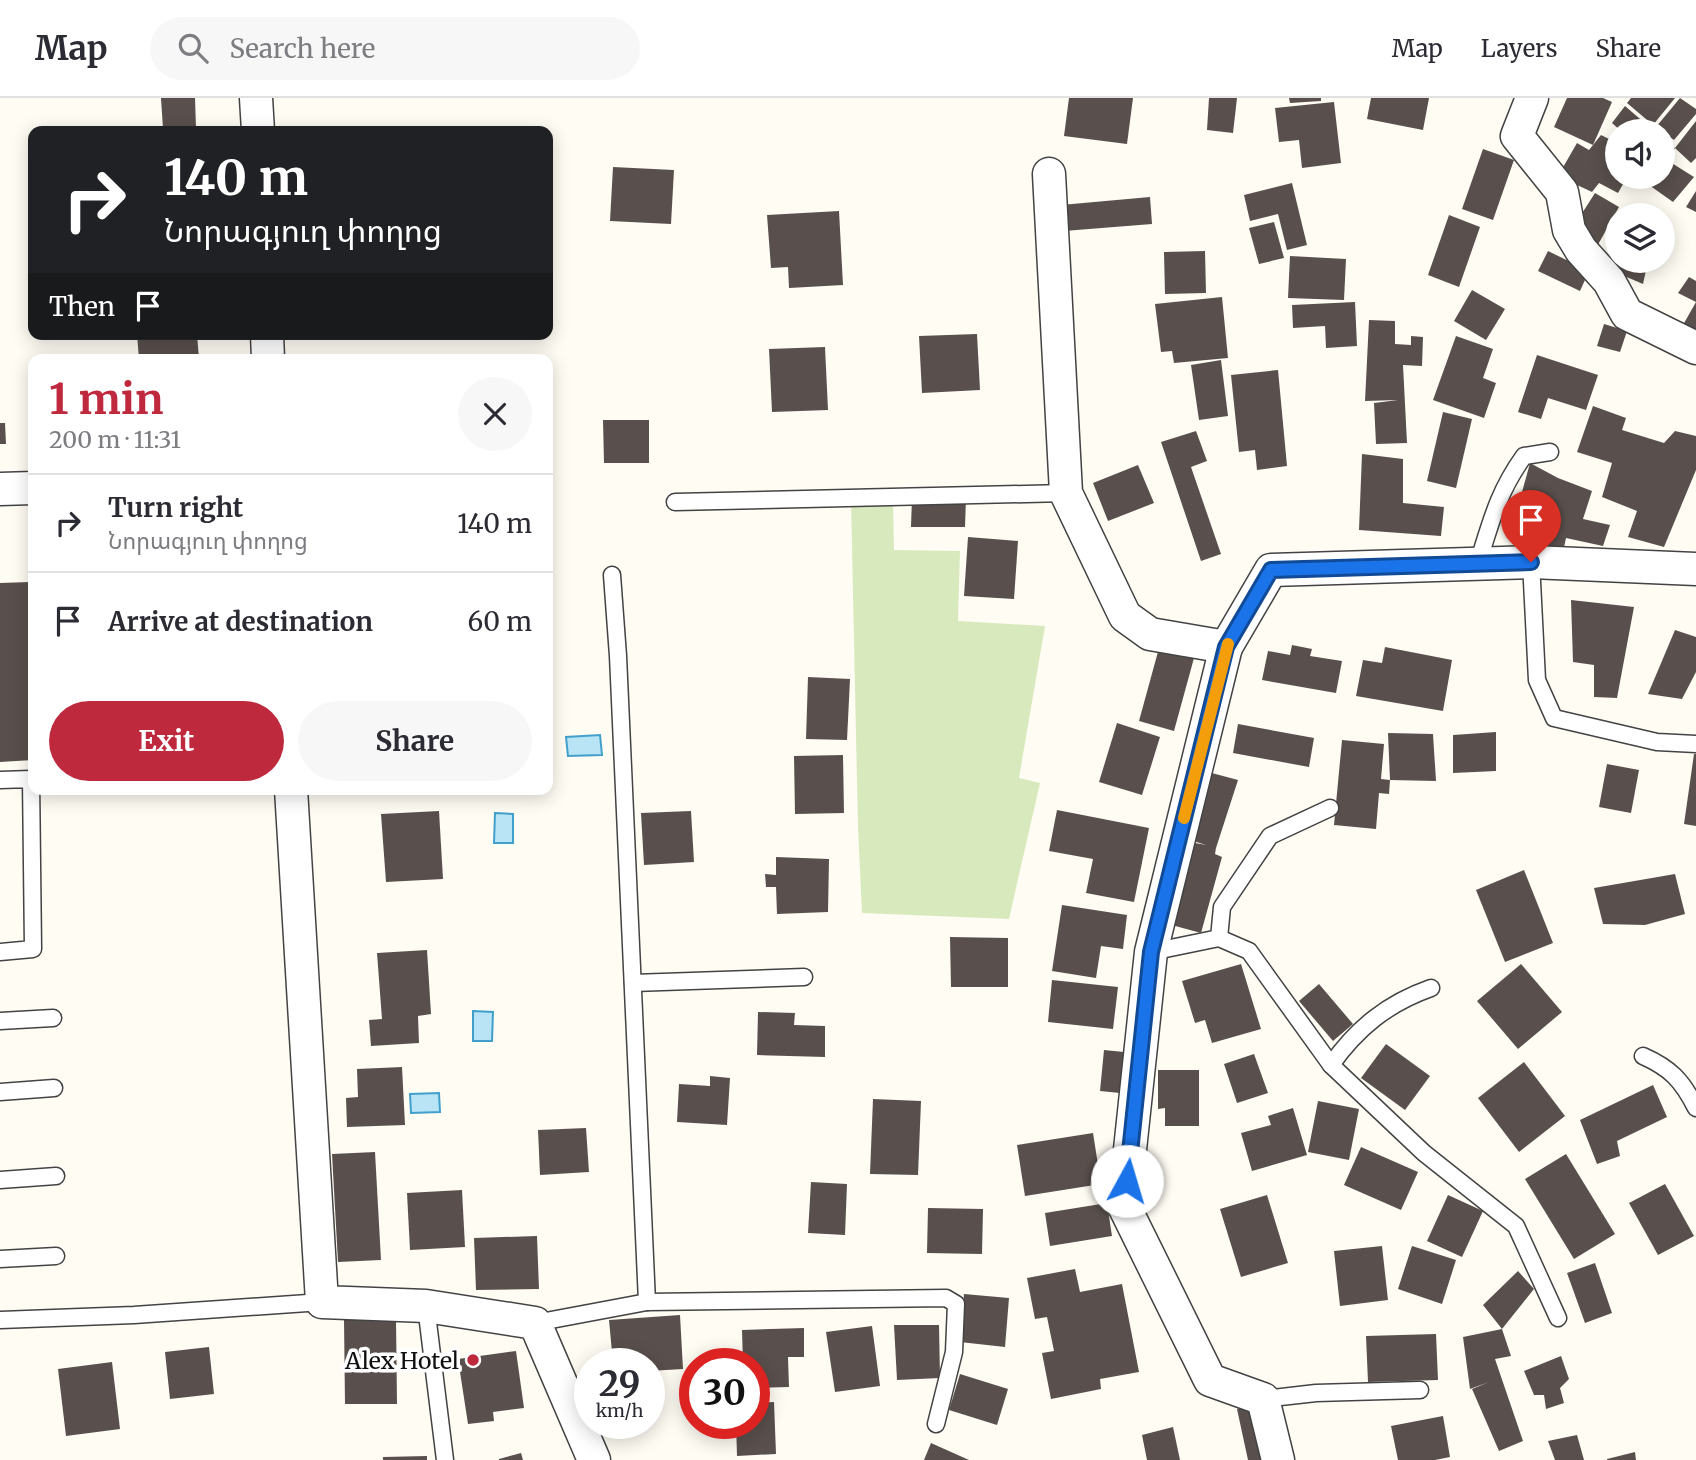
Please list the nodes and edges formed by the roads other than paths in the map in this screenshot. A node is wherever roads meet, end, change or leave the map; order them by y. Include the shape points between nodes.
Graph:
1 (256, 98) edge
2 (1532, 98) edge
3 (258, 126) edge
4 (1049, 174) dead end
5 (1696, 348) edge
6 (1550, 452) dead end
7 (28, 488) edge
8 (0, 489) edge
9 (1066, 493) junction
10 (675, 502) dead end
11 (1531, 562) junction
12 (1478, 563) junction
13 (1696, 569) edge
14 (612, 575) dead end
15 (1226, 647) junction
16 (1696, 744) edge
17 (28, 779) edge
18 (0, 780) edge
19 (30, 795) edge
20 (291, 795) edge
21 (1331, 808) dead end
22 (1219, 938) junction
23 (0, 952) edge
24 (1151, 952) junction
25 (804, 976) dead end
26 (633, 984) junction
27 (1431, 988) dead end
28 (53, 1018) dead end
29 (0, 1021) edge
30 (1643, 1056) dead end
31 (1331, 1065) junction
32 (54, 1088) dead end
33 (0, 1092) edge
34 (1696, 1108) edge
35 (56, 1177) dead end
36 (0, 1180) edge
37 (56, 1256) dead end
38 (0, 1259) edge
39 (322, 1301) junction
40 (647, 1302) junction
41 (426, 1306) junction
42 (1558, 1318) dead end
43 (0, 1320) edge
44 (535, 1323) junction
45 (1420, 1390) dead end
46 (1263, 1399) junction
47 (936, 1424) dead end
48 (445, 1460) edge
49 (594, 1460) edge
50 (1278, 1460) edge

1 - 3 street
2 - 5 street via 1517,136 1562,192 1569,230 1581,250 1609,281 1627,314
4 - 9 street
6 - 12 lane via 1524,456 1507,480
7 - 8 street
9 - 10 lane
9 - 15 street via 1125,616 1150,634
11 - 12 street
11 - 13 street
11 - 16 lane via 1537,680 1554,719 1657,742
12 - 15 street via 1271,570
14 - 26 lane
15 - 24 street
17 - 18 lane
19 - 23 lane via 33,949
20 - 39 street
21 - 22 lane via 1270,836 1222,907
22 - 24 lane
22 - 31 lane via 1249,950
24 - 46 street via 1124,1206 1210,1380
25 - 26 lane
26 - 40 lane
27 - 31 lane via 1389,1006 1348,1042
28 - 29 lane
30 - 34 lane via 1668,1067
31 - 42 lane via 1424,1153 1516,1226
32 - 33 lane
35 - 36 lane
37 - 38 lane
39 - 41 street
39 - 43 lane
40 - 44 lane
40 - 47 lane via 946,1298 956,1304 954,1352
41 - 44 street
41 - 48 lane
44 - 49 street
45 - 46 lane
46 - 50 street

